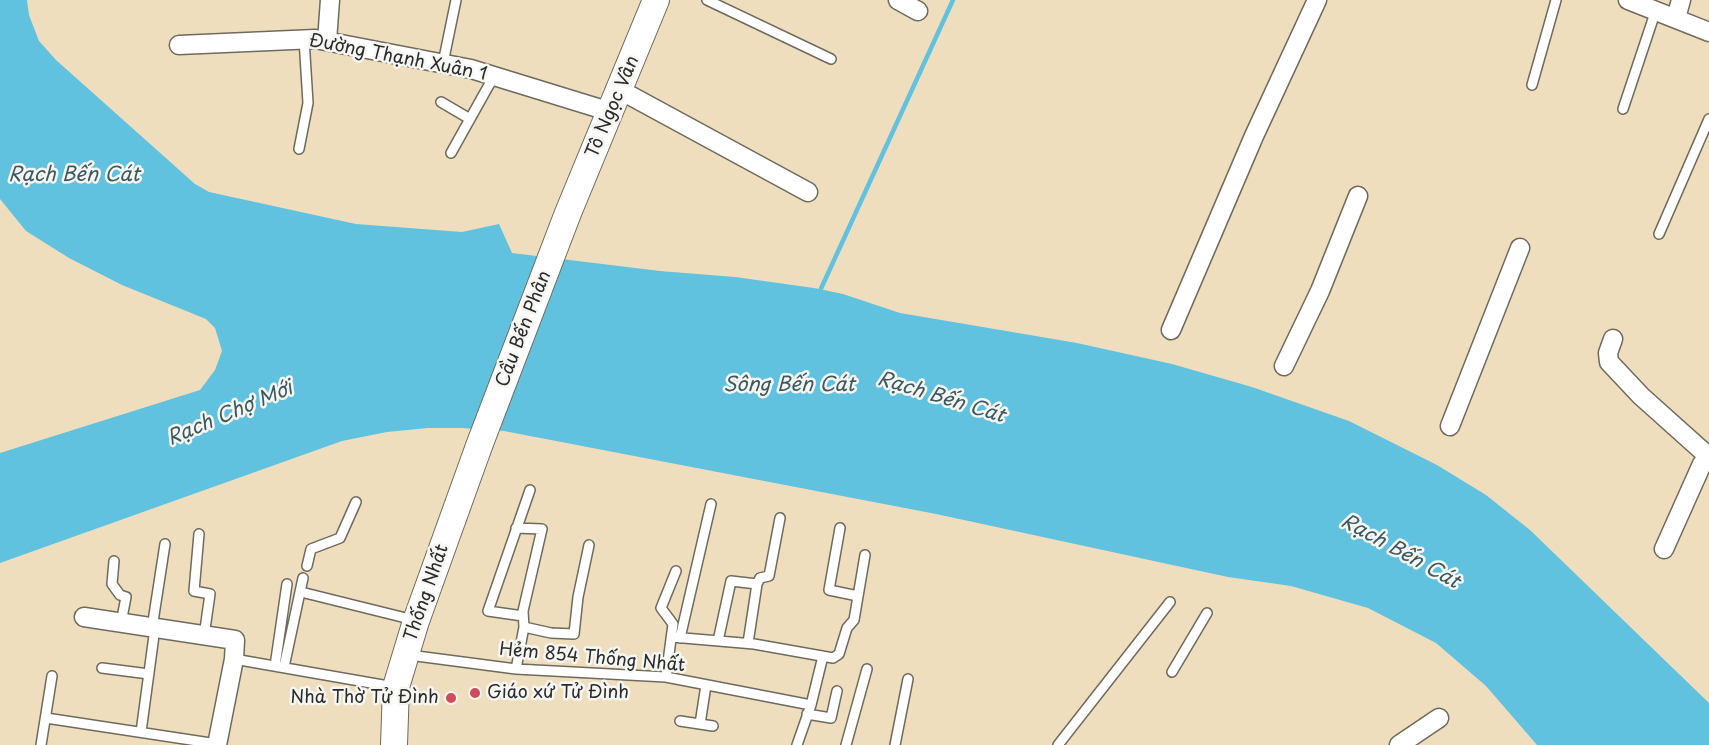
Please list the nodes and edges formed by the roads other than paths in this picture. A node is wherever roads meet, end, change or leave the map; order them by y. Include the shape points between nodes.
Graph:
1 (330, 0) edge
2 (456, 0) edge
3 (656, 0) edge
4 (707, 0) edge
5 (898, 0) edge
6 (1317, 0) edge
7 (1556, 0) edge
8 (1628, 0) edge
9 (1681, 0) edge
10 (1656, 10) junction
11 (918, 11) dead end
12 (1676, 18) junction
13 (1709, 32) edge
14 (304, 39) junction
15 (327, 41) junction
16 (179, 45) dead end
17 (831, 59) dead end
18 (443, 63) junction
19 (494, 76) junction
20 (1532, 85) dead end
21 (616, 101) junction
22 (441, 102) dead end
23 (1623, 109) dead end
24 (470, 119) junction
25 (1709, 119) edge
26 (299, 149) dead end
27 (451, 153) dead end
28 (808, 192) dead end
29 (1358, 196) dead end
30 (568, 213) joint
31 (1659, 234) dead end
32 (1520, 248) dead end
33 (1171, 330) dead end
34 (1613, 339) dead end
35 (1284, 366) dead end
36 (1450, 426) dead end
37 (479, 446) joint
38 (1709, 456) edge
39 (530, 490) dead end
40 (356, 502) dead end
41 (711, 504) dead end
42 (780, 518) dead end
43 (516, 528) junction
44 (840, 528) dead end
45 (199, 534) dead end
46 (165, 544) dead end
47 (589, 545) dead end
48 (1664, 549) dead end
49 (865, 555) dead end
50 (114, 561) dead end
51 (307, 566) dead end
52 (676, 571) dead end
53 (303, 578) dead end
54 (287, 584) dead end
55 (757, 584) junction
56 (301, 592) junction
57 (858, 596) junction
58 (1170, 602) dead end
59 (1207, 613) dead end
60 (523, 616) junction
61 (84, 617) dead end
62 (416, 621) junction
63 (122, 623) junction
64 (524, 627) junction
65 (153, 628) junction
66 (204, 636) junction
67 (676, 637) junction
68 (718, 641) junction
69 (748, 643) junction
70 (406, 654) junction
71 (823, 656) junction
72 (234, 659) junction
73 (280, 666) junction
74 (102, 668) dead end
75 (516, 669) junction
76 (867, 669) dead end
77 (1172, 672) dead end
78 (149, 674) junction
79 (52, 676) dead end
80 (666, 677) junction
81 (908, 679) dead end
82 (706, 685) junction
83 (396, 687) junction
84 (837, 691) dead end
85 (809, 710) junction
86 (45, 718) junction
87 (1439, 718) dead end
88 (680, 721) dead end
89 (700, 724) junction
90 (713, 726) dead end
91 (141, 732) junction
92 (1400, 744) edge
93 (41, 745) edge
94 (217, 745) edge
95 (394, 745) edge
96 (797, 745) edge
97 (846, 745) edge
98 (896, 745) edge
99 (1058, 745) edge

1 - 15 street
2 - 18 lane
3 - 21 main road, Tô Ngọc Vân
4 - 17 lane
5 - 11 street
6 - 33 street
7 - 20 lane
8 - 10 street
9 - 12 street
10 - 12 street
10 - 23 lane
12 - 13 street
14 - 15 street, Đường Thạnh Xuân 1
14 - 16 street, Đường Thạnh Xuân 1
14 - 26 lane via 308,103
15 - 18 street, Đường Thạnh Xuân 1
18 - 19 street, Đường Thạnh Xuân 1
19 - 21 street, Đường Thạnh Xuân 1
19 - 24 lane
21 - 28 street, Đường Thạnh Xuân 1
21 - 30 main road, Tô Ngọc Vân
22 - 24 lane
24 - 27 lane
25 - 31 lane
29 - 35 street via 1320,291
30 - 37 main road, Cầu Bến Phân
32 - 36 street
34 - 38 street via 1609,362
37 - 62 main road, Thống Nhất
38 - 48 street
39 - 43 lane
40 - 51 lane via 340,538 311,549
41 - 67 lane
42 - 55 lane via 769,576 759,578
43 - 60 lane via 542,529
43 - 60 lane via 488,611
44 - 57 lane via 829,590
45 - 66 lane via 194,591 210,594
46 - 65 lane
47 - 64 lane via 574,634
49 - 57 lane
50 - 63 lane via 112,584 126,597
52 - 67 lane via 661,608 673,624
53 - 56 lane
54 - 73 lane
55 - 68 lane via 731,581
55 - 69 lane
56 - 62 lane
56 - 73 lane
57 - 71 lane via 854,620 847,628 839,654 833,658
58 - 99 lane
59 - 77 lane
60 - 64 lane
61 - 63 street
62 - 70 main road, Thống Nhất
63 - 65 street
64 - 75 lane
65 - 66 street
65 - 78 lane
66 - 72 street via 235,640
67 - 68 lane
67 - 80 lane
68 - 69 lane
69 - 71 lane
70 - 75 lane, Hẻm 854 Thống Nhất
70 - 83 main road, Thống Nhất
71 - 85 lane
72 - 73 lane
72 - 94 street
73 - 83 lane
74 - 78 lane
75 - 80 lane, Hẻm 854 Thống Nhất
76 - 97 lane
78 - 91 lane
79 - 86 lane
80 - 82 lane, Hẻm 854 Thống Nhất
81 - 98 lane
82 - 85 lane, Hẻm 854 Thống Nhất
82 - 89 lane
83 - 95 main road, Thống Nhất
84 - 85 lane, Hẻm 854 Thống Nhất via 831,718
85 - 96 lane
86 - 91 lane
86 - 93 lane
87 - 92 street
88 - 89 lane
89 - 90 lane
91 - 94 lane

